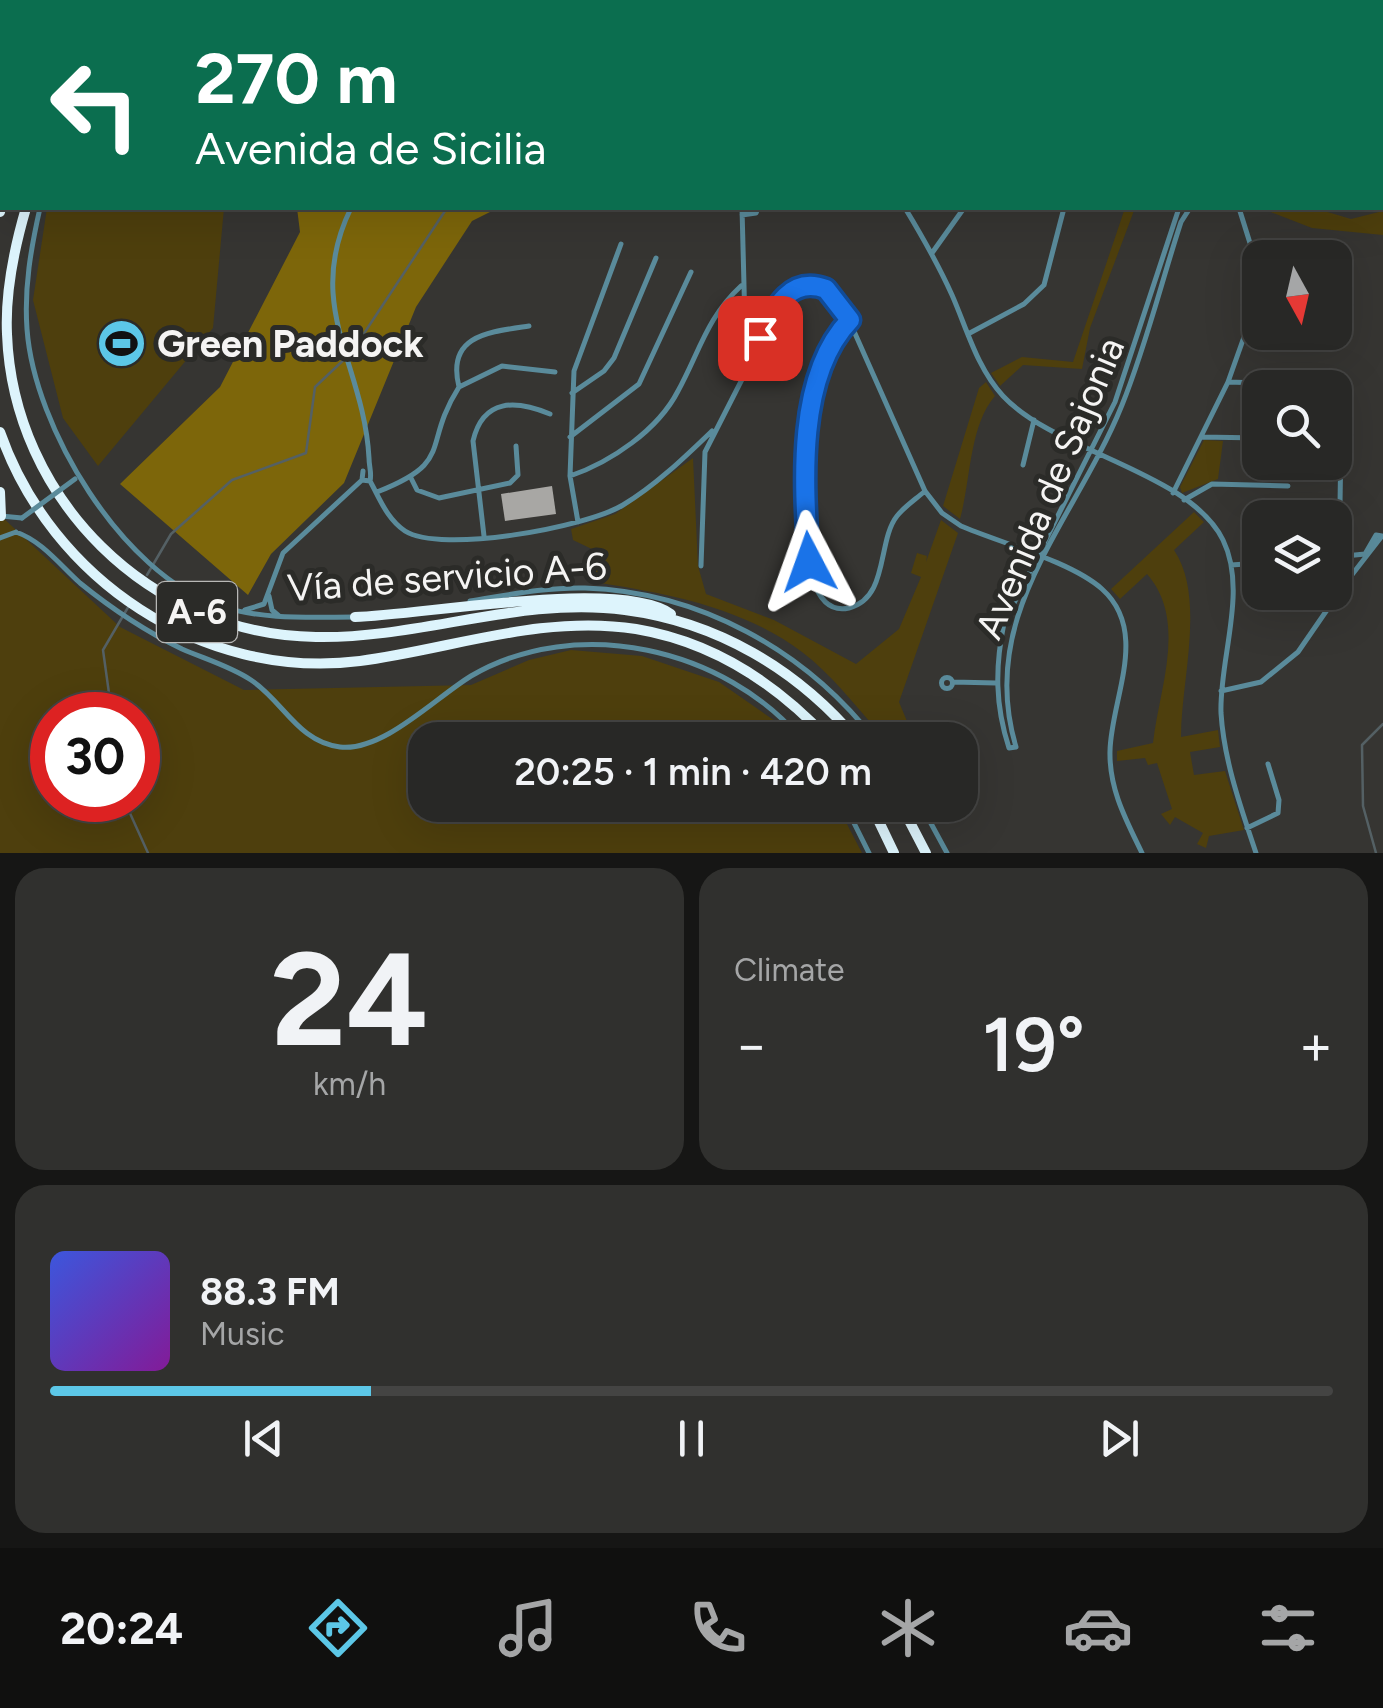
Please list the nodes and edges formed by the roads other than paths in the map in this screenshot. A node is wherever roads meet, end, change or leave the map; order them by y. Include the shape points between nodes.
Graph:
1 (26, 210) edge
2 (40, 210) edge
3 (350, 210) edge
4 (906, 210) edge
5 (963, 210) edge
6 (1063, 210) edge
7 (1178, 210) edge
8 (1189, 210) edge
9 (1240, 210) edge
10 (742, 211) edge
11 (1249, 240) edge
12 (620, 244) dead end
13 (932, 253) junction
14 (656, 258) dead end
15 (691, 272) dead end
16 (741, 286) junction
17 (850, 320) junction
18 (529, 326) dead end
19 (968, 334) junction
20 (1242, 343) edge
21 (746, 366) junction
22 (555, 372) dead end
23 (1228, 382) junction
24 (1242, 382) edge
25 (459, 387) junction
26 (572, 393) junction
27 (550, 414) dead end
28 (1034, 420) junction
29 (714, 430) junction
30 (0, 432) edge
31 (570, 437) junction
32 (1201, 437) junction
33 (1242, 438) edge
34 (516, 446) dead end
35 (704, 452) junction
36 (1095, 452) junction
37 (686, 457) junction
38 (71, 460) junction
39 (1023, 465) dead end
40 (367, 472) junction
41 (570, 476) junction
42 (411, 478) junction
43 (76, 479) junction
44 (362, 480) junction
45 (370, 481) junction
46 (86, 484) junction
47 (1288, 486) dead end
48 (478, 488) junction
49 (925, 491) junction
50 (0, 492) edge
51 (376, 492) junction
52 (1173, 492) junction
53 (1184, 500) junction
54 (5, 517) edge
55 (22, 518) junction
56 (578, 522) junction
57 (17, 529) junction
58 (484, 536) junction
59 (1, 537) edge
60 (1352, 556) edge
61 (1036, 557) junction
62 (1044, 561) junction
63 (1242, 564) edge
64 (1230, 565) junction
65 (701, 566) dead end
66 (1352, 574) edge
67 (269, 593) junction
68 (1326, 610) edge
69 (240, 611) junction
70 (281, 617) junction
71 (355, 617) junction
72 (676, 618) junction
73 (952, 682) dead end
74 (1000, 683) junction
75 (1221, 691) junction
76 (782, 722) edge
77 (809, 722) edge
78 (838, 722) edge
79 (859, 722) edge
80 (1268, 764) dead end
81 (854, 822) edge
82 (880, 822) edge
83 (909, 822) edge
84 (930, 822) edge
85 (1248, 828) junction
86 (1143, 852) edge
87 (870, 853) edge
88 (894, 853) edge
89 (926, 853) edge
90 (947, 853) edge
91 (1256, 853) edge

1 - 72 highway, A-6 via 7,305 20,416 48,481 84,531 164,596 238,626 316,638 534,610 622,609
2 - 38 street, Vía de servicio A-6 via 26,276 27,331 45,408
3 - 40 street via 331,291 368,430
4 - 13 street
5 - 13 street
6 - 19 street via 1044,284 1024,304
7 - 36 street, Avenida de Sajonia
8 - 36 street, Avenida de Sajonia via 1123,404
9 - 11 street
10 - 16 street
12 - 26 street via 578,351
13 - 19 street
14 - 26 street via 614,358
15 - 31 street via 639,384
16 - 21 street
16 - 41 street via 703,333 666,410 604,461
17 - 21 street via 826,289 792,290 773,311
17 - 49 street
17 - 49 street via 822,360 804,479 809,562 821,596 834,606 861,602 878,576 896,517
18 - 25 street via 484,334 462,348 455,367
19 - 28 street via 992,382
20 - 23 street
21 - 29 street
22 - 25 street via 502,366
23 - 24 street
23 - 32 street
25 - 42 street via 443,412 434,455
26 - 31 street
27 - 48 street via 513,402 483,418 473,442
28 - 36 street
28 - 39 street
29 - 35 street
29 - 37 street
30 - 77 highway, A-6 via 28,493 68,549 122,599 193,638 257,657 320,664 534,630 636,629 728,659 768,682
31 - 41 street
32 - 33 street
32 - 52 street
34 - 48 street via 515,480
35 - 37 street
35 - 65 street
36 - 52 street
36 - 61 street, Avenida de Sajonia
36 - 62 street, Avenida de Sajonia
37 - 56 street via 624,505
38 - 43 street
38 - 46 street, Vía de servicio A-6
40 - 44 street
40 - 45 street
41 - 56 street
42 - 48 street via 426,496 439,498
42 - 51 street
43 - 46 street, Vía de servicio A-6
43 - 55 street, bridge
44 - 45 street
44 - 67 street via 283,553
45 - 51 street
46 - 69 street, Vía de servicio A-6 via 154,568 186,591
47 - 53 street via 1212,484
48 - 58 street
49 - 61 street via 961,526
50 - 54 highway
51 - 58 street via 394,521 418,537
52 - 53 street
53 - 64 street via 1222,536
54 - 55 street
54 - 57 street
55 - 57 street
56 - 58 street
57 - 59 street
57 - 76 street, Vía de servicio A-6 via 147,632 250,679 322,742 368,745 498,663 582,644 678,658 753,696
60 - 66 street via 1365,554
61 - 62 street
61 - 74 street, Avenida de Sajonia via 1004,623
62 - 74 street, Avenida de Sajonia via 1013,625
62 - 86 street via 1090,580 1120,613 1126,646 1111,767 1118,802
63 - 64 street
64 - 75 street
67 - 69 street via 264,604
67 - 70 street
68 - 75 street via 1290,660 1261,682
69 - 70 street, Vía de servicio A-6
70 - 71 street, Vía de servicio A-6
71 - 72 highway via 566,599 632,602
71 - 79 street, Vía de servicio A-6 via 533,591 642,594 742,628 827,688
72 - 78 highway, A-6 via 780,668
73 - 74 street
74 - 74 street, Avenida de Sajonia via 1002,726 1012,751 1016,747
75 - 85 street via 1225,748
80 - 85 street via 1280,808 1274,819
81 - 87 street
82 - 88 highway
83 - 89 highway
84 - 90 street
85 - 91 street

